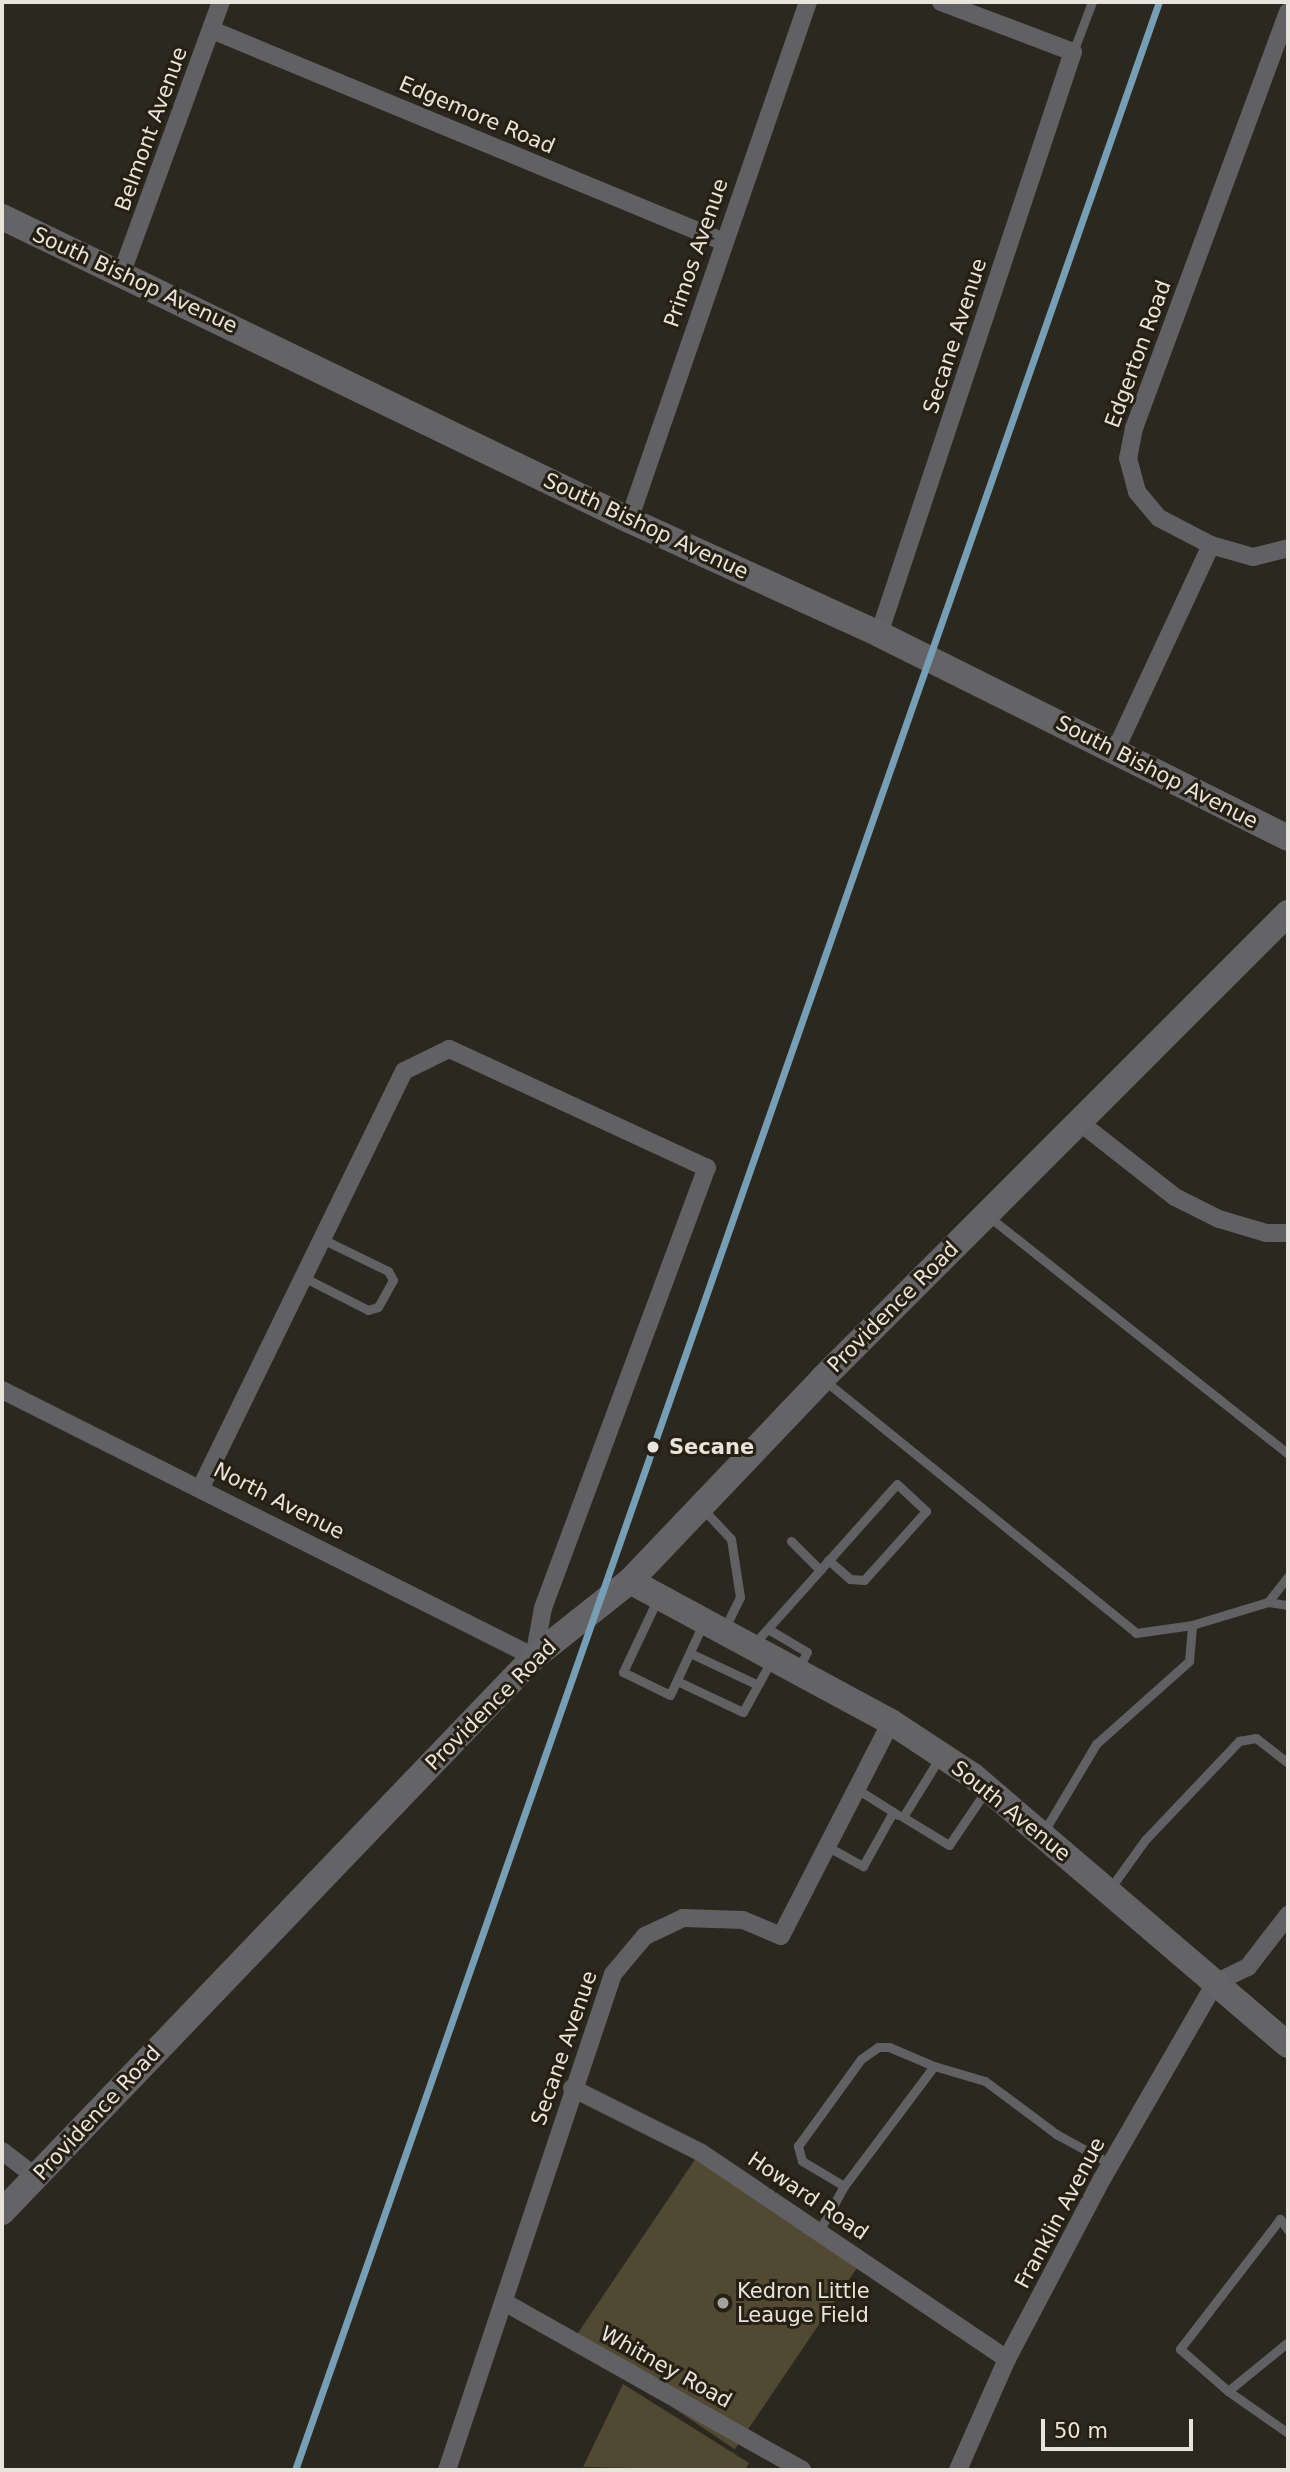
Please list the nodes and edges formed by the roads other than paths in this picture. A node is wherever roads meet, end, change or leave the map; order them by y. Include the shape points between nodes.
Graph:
1 (220, 2) edge
2 (808, 2) edge
3 (941, 2) edge
4 (1092, 2) edge
5 (1288, 12) edge
6 (212, 30) junction
7 (1073, 52) junction
8 (2, 217) edge
9 (724, 242) junction
10 (122, 272) junction
11 (629, 520) junction
12 (1211, 545) junction
13 (1288, 548) edge
14 (879, 634) junction
15 (1115, 751) junction
16 (1288, 838) edge
17 (1288, 913) edge
18 (1078, 1121) junction
19 (985, 1214) junction
20 (1288, 1233) edge
21 (322, 1239) junction
22 (303, 1277) junction
23 (822, 1378) junction
24 (2, 1390) edge
25 (1288, 1454) edge
26 (201, 1487) junction
27 (700, 1506) junction
28 (791, 1541) dead end
29 (828, 1560) junction
30 (820, 1570) junction
31 (1288, 1576) edge
32 (630, 1581) junction
33 (659, 1596) junction
34 (1268, 1602) junction
35 (1288, 1605) edge
36 (1192, 1625) junction
37 (714, 1626) junction
38 (764, 1644) junction
39 (690, 1653) junction
40 (534, 1657) junction
41 (677, 1681) junction
42 (758, 1685) junction
43 (891, 1722) junction
44 (941, 1755) junction
45 (1288, 1763) edge
46 (988, 1788) junction
47 (860, 1791) junction
48 (893, 1812) junction
49 (903, 1817) junction
50 (1042, 1835) junction
51 (830, 1847) junction
52 (1108, 1891) junction
53 (1288, 1915) edge
54 (1215, 1983) junction
55 (1288, 2045) edge
56 (934, 2066) junction
57 (572, 2088) junction
58 (2, 2151) edge
59 (1111, 2164) junction
60 (36, 2177) junction
61 (844, 2186) junction
62 (2, 2212) edge
63 (1288, 2230) edge
64 (819, 2231) junction
65 (506, 2303) junction
66 (1288, 2342) edge
67 (1007, 2359) junction
68 (1228, 2391) junction
69 (1288, 2433) edge
70 (447, 2470) edge
71 (802, 2470) edge
72 (958, 2470) edge

1 - 6 street, Belmont Avenue
2 - 9 street, Primos Avenue
3 - 7 street
4 - 7 lane
5 - 12 street, Edgerton Road via 1133,428 1128,458 1137,492 1159,518
6 - 9 street, Edgemore Road
6 - 10 street, Belmont Avenue
7 - 14 street, Secane Avenue
8 - 10 street, South Bishop Avenue
9 - 11 street, Primos Avenue
10 - 11 street, South Bishop Avenue
11 - 14 street, South Bishop Avenue
12 - 13 street, Edgerton Road via 1253,557
12 - 15 street
14 - 15 street, South Bishop Avenue
15 - 16 street, South Bishop Avenue
17 - 18 street, Providence Road
18 - 19 street, Providence Road
18 - 20 street via 1175,1197 1219,1219 1266,1233
19 - 23 street, Providence Road
19 - 25 lane
21 - 22 street
21 - 22 lane via 388,1271 393,1280 378,1307 368,1310
21 - 40 street via 404,1071 449,1049 707,1168 546,1601
22 - 26 street
23 - 27 street, Providence Road
23 - 36 lane via 1136,1633
24 - 26 street, North Avenue
26 - 40 street, North Avenue
27 - 32 street, Providence Road
27 - 37 lane via 731,1539 740,1597
28 - 30 lane
29 - 29 lane via 897,1484 926,1511 864,1580 850,1579
29 - 30 lane
30 - 38 lane
31 - 34 lane
32 - 33 street, South Avenue
32 - 40 street, Providence Road
33 - 37 street, South Avenue
33 - 41 lane via 623,1672 670,1695
34 - 35 lane
34 - 36 lane
36 - 50 lane via 1189,1661 1096,1744
37 - 38 street, South Avenue
37 - 39 lane
38 - 42 lane
38 - 43 street, South Avenue via 797,1670
39 - 41 lane
39 - 42 lane
40 - 60 street, Providence Road
41 - 42 lane via 744,1712
43 - 44 street, South Avenue
43 - 47 street, Secane Avenue
44 - 46 street, South Avenue
44 - 49 lane
45 - 52 lane via 1256,1738 1239,1741 1188,1791
46 - 49 lane via 949,1846
46 - 50 street, South Avenue
47 - 48 lane
47 - 51 street, Secane Avenue
48 - 49 lane
48 - 51 lane via 863,1866
50 - 52 street, South Avenue
51 - 57 street, Secane Avenue via 781,1936 743,1920 703,1915 674,1922 636,1944 603,1995
52 - 54 street, South Avenue
53 - 54 street via 1248,1967
54 - 55 street, South Avenue
54 - 59 street, Franklin Avenue
56 - 59 lane via 985,2081 1056,2134
56 - 61 lane
56 - 61 lane via 889,2047 878,2047 861,2059 798,2146 802,2161
57 - 64 street, Howard Road via 700,2152
57 - 65 street, Secane Avenue
58 - 60 street
59 - 67 street, Franklin Avenue
60 - 62 street, Providence Road
61 - 64 lane
63 - 68 lane via 1280,2219 1180,2350
64 - 67 street, Howard Road
65 - 70 street, Secane Avenue
65 - 71 street, Whitney Road
66 - 68 lane
67 - 72 street, Franklin Avenue
68 - 69 lane

